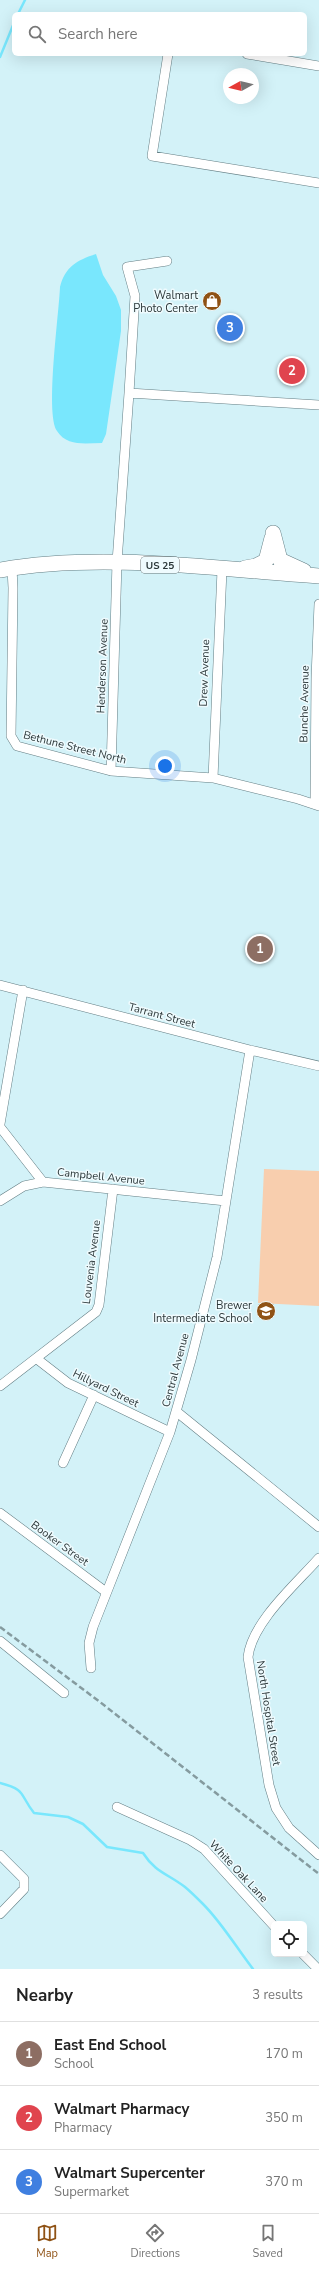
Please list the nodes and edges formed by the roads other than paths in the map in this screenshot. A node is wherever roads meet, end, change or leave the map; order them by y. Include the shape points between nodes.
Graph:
1 (168, 56) edge
2 (259, 56) edge
3 (319, 66) edge
4 (319, 184) edge
5 (167, 261) dead end
6 (129, 393) junction
7 (319, 405) edge
8 (117, 562) junction
9 (6, 569) edge
10 (224, 570) junction
11 (318, 576) edge
12 (319, 604) edge
13 (111, 771) junction
14 (213, 778) junction
15 (317, 805) edge
16 (0, 985) edge
17 (23, 990) junction
18 (250, 1050) junction
19 (319, 1066) edge
20 (0, 1125) edge
21 (43, 1182) junction
22 (113, 1189) junction
23 (0, 1201) edge
24 (226, 1201) junction
25 (37, 1359) junction
26 (0, 1386) edge
27 (94, 1394) junction
28 (177, 1412) junction
29 (170, 1432) junction
30 (63, 1463) dead end
31 (1, 1516) edge
32 (319, 1527) edge
33 (319, 1558) edge
34 (106, 1592) junction
35 (0, 1641) edge
36 (91, 1668) dead end
37 (64, 1693) dead end
38 (117, 1807) dead end
39 (319, 1854) edge
40 (0, 1855) edge
41 (0, 1914) edge
42 (271, 1923) edge
43 (306, 1957) edge
44 (318, 1969) edge

1 - 4 street via 152,156
2 - 3 street
5 - 6 street, Henderson Avenue via 126,267 135,296
6 - 7 street
6 - 8 street, Henderson Avenue
8 - 9 highway, US 25
8 - 10 highway, US 25
8 - 13 street, Henderson Avenue
9 - 13 street, Bethune Street North via 13,610 13,742 21,748
10 - 11 highway, US 25
10 - 11 highway via 256,566 266,561 273,533 280,560
10 - 14 street, Drew Avenue
12 - 15 street, Bunche Avenue via 316,678
13 - 14 street, Bethune Street North
14 - 15 street, Bethune Street North
16 - 17 street, Tarrant Street
17 - 18 street, Tarrant Street
17 - 20 street
18 - 19 street, Tarrant Street
18 - 24 street, Central Avenue
20 - 21 street, Campbell Avenue
21 - 22 street, Campbell Avenue
21 - 23 street via 20,1188
22 - 24 street, Campbell Avenue
22 - 25 street, Louvenia Avenue via 99,1305 96,1312
24 - 28 street, Central Avenue via 217,1257
25 - 26 street, Louvenia Avenue
25 - 27 street, Hillyard Street via 63,1380
27 - 29 street, Hillyard Street
27 - 30 street
28 - 29 street, Central Avenue
28 - 32 street
29 - 34 street, Central Avenue
31 - 34 street, Booker Street
33 - 39 street, North Hospital Street via 261,1624 250,1641 248,1657 274,1803 285,1823
34 - 36 street, Central Avenue via 90,1637
35 - 37 street
38 - 42 street, White Oak Lane via 190,1840 204,1849
40 - 41 street via 24,1879 24,1889
43 - 44 street

